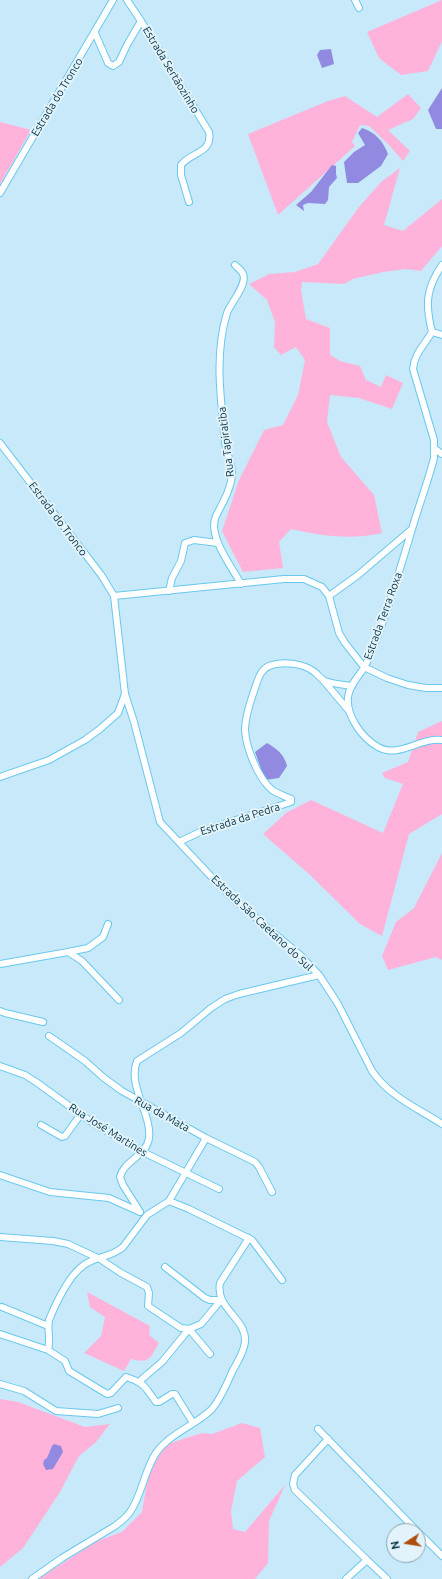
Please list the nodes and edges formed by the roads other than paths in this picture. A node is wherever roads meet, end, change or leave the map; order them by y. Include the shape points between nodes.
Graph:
1 (113, 0) edge
2 (126, 0) edge
3 (354, 0) edge
4 (359, 8) dead end
5 (141, 21) junction
6 (95, 33) junction
7 (0, 194) edge
8 (189, 202) dead end
9 (235, 265) dead end
10 (442, 265) edge
11 (432, 332) junction
12 (442, 335) edge
13 (0, 443) edge
14 (435, 449) junction
15 (442, 454) edge
16 (412, 528) junction
17 (218, 543) junction
18 (241, 584) junction
19 (169, 591) junction
20 (114, 596) junction
21 (329, 596) junction
22 (364, 667) junction
23 (323, 680) junction
24 (352, 686) junction
25 (442, 688) edge
26 (125, 694) junction
27 (349, 711) junction
28 (442, 740) edge
29 (0, 777) edge
30 (179, 842) junction
31 (108, 924) dead end
32 (68, 952) junction
33 (0, 964) edge
34 (319, 975) junction
35 (119, 1000) dead end
36 (0, 1011) edge
37 (43, 1022) dead end
38 (49, 1036) dead end
39 (0, 1066) edge
40 (140, 1102) junction
41 (81, 1114) junction
42 (442, 1124) edge
43 (41, 1125) dead end
44 (206, 1138) junction
45 (143, 1152) junction
46 (185, 1172) junction
47 (0, 1175) edge
48 (219, 1189) dead end
49 (272, 1192) dead end
50 (169, 1201) junction
51 (140, 1212) junction
52 (146, 1215) junction
53 (0, 1237) edge
54 (249, 1238) junction
55 (100, 1259) junction
56 (165, 1267) dead end
57 (282, 1280) dead end
58 (221, 1300) junction
59 (2, 1307) dead end
60 (48, 1326) junction
61 (189, 1329) junction
62 (0, 1334) edge
63 (48, 1350) junction
64 (210, 1354) dead end
65 (140, 1382) junction
66 (0, 1384) edge
67 (118, 1408) dead end
68 (193, 1423) junction
69 (318, 1429) dead end
70 (328, 1439) junction
71 (410, 1523) edge
72 (426, 1539) edge
73 (442, 1556) edge
74 (367, 1560) junction
75 (32, 1579) edge
76 (346, 1579) edge
77 (387, 1579) edge

1 - 6 street, Estrada do Tronco
2 - 5 street, Estrada Sertãozinho
3 - 4 street
5 - 6 street via 119,62 113,66 108,63
5 - 8 street, Estrada Sertãozinho via 209,132 209,142 201,152 188,158 181,165 181,175
6 - 7 street, Estrada do Tronco
9 - 17 street, Rua Tapiratiba via 244,278 228,313 221,338 223,420 226,452 232,474 228,494 215,517 214,526
10 - 11 street via 428,293 427,312
11 - 12 street
11 - 14 street, Estrada Terra Roxa via 417,354 413,369 429,418
13 - 20 street, Estrada do Tronco via 102,576
14 - 15 street
14 - 16 street, Estrada Terra Roxa via 431,473
16 - 21 street via 358,575
16 - 22 street, Estrada Terra Roxa via 394,592
17 - 18 street, Rua Tapiratiba
17 - 19 street via 194,540 185,543
18 - 19 street
18 - 21 street via 304,579 322,587
19 - 20 street
20 - 26 street
21 - 22 street, Estrada Terra Roxa via 339,633
22 - 24 street
22 - 25 street via 408,685
23 - 24 street, Estrada da Pedra
23 - 27 street
23 - 30 street, Estrada da Pedra via 304,667 284,664 266,667 258,677 246,717 245,730 259,775 273,791 291,802 202,831
24 - 27 street via 348,696
26 - 29 street via 118,713 85,740 48,760
26 - 30 street, Estrada São Caetano do Sul via 160,822
27 - 28 street via 361,732 383,749 397,750 434,739
30 - 34 street, Estrada São Caetano do Sul via 237,902 300,955
31 - 32 street via 103,937 88,948
32 - 33 street
32 - 35 street via 82,961
34 - 40 street via 238,994 211,1008 181,1033 137,1061 136,1075
34 - 42 street, Estrada São Caetano do Sul via 338,1004 379,1081 405,1102
36 - 37 street
38 - 40 street, Rua da Mata via 85,1061 112,1085
39 - 41 street, Rua José Martines via 36,1082
40 - 44 street, Rua da Mata
40 - 45 street via 149,1133
41 - 43 street via 62,1137
41 - 45 street, Rua José Martines
44 - 46 street
44 - 49 street, Rua da Mata via 254,1162
45 - 46 street, Rua José Martines
45 - 51 street via 124,1169 120,1177
46 - 48 street, Rua José Martines
46 - 50 street
47 - 51 street via 50,1192 109,1198
50 - 52 street
50 - 54 street
51 - 52 street
52 - 55 street via 123,1247
53 - 55 street via 68,1244
54 - 57 street via 259,1247
54 - 58 street via 220,1283 218,1289
55 - 60 street via 87,1262 73,1274
55 - 61 street via 147,1287 148,1306 181,1328
56 - 58 street via 205,1298
58 - 61 street via 201,1324
58 - 68 street via 241,1327 246,1338 244,1350 218,1400 204,1416
59 - 60 street
60 - 63 street
61 - 64 street
61 - 65 street via 162,1362
62 - 63 street
63 - 65 street via 65,1361 69,1371 107,1394 126,1377
65 - 68 street via 156,1402 175,1394
66 - 67 street via 24,1391 56,1411 98,1414
68 - 75 street via 166,1442 156,1453 136,1502 122,1520
69 - 70 street
70 - 71 street
70 - 74 street via 295,1475 293,1484 295,1490
72 - 73 street
74 - 76 street
74 - 77 street

